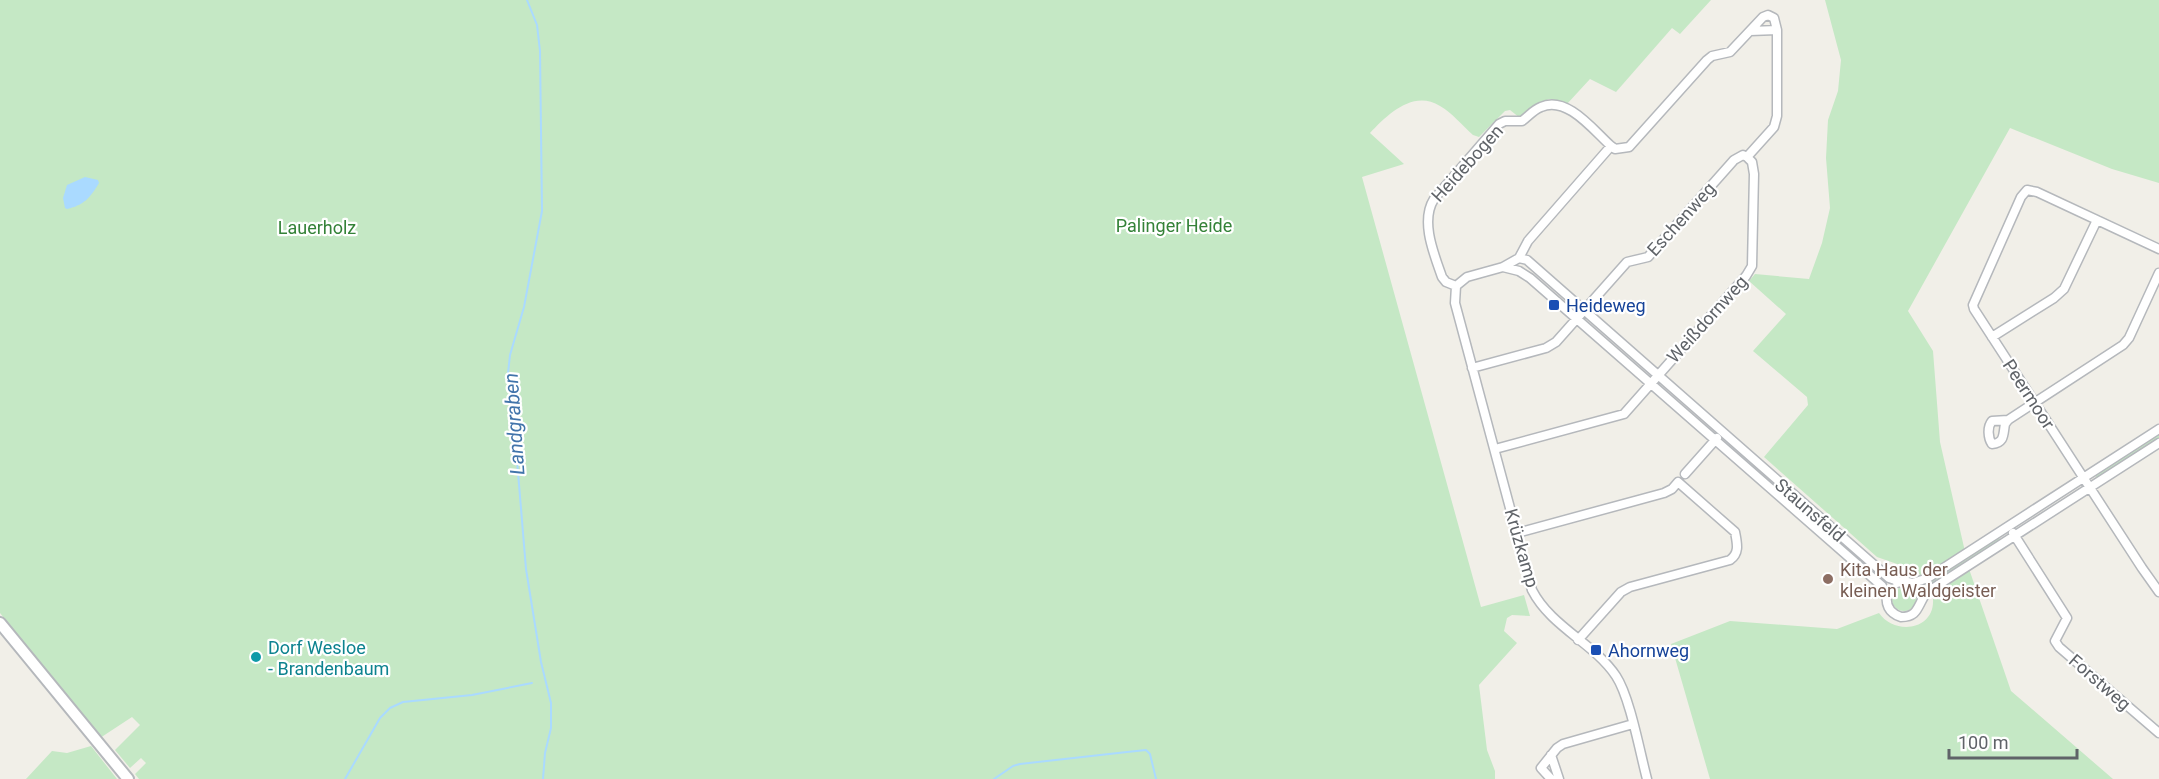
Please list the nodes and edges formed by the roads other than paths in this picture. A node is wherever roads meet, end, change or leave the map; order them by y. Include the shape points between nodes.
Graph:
1 (1777, 30) junction
2 (1750, 31) junction
3 (1611, 146) junction
4 (1747, 157) junction
5 (2097, 220) junction
6 (2159, 249) edge
7 (1520, 258) junction
8 (1503, 267) junction
9 (2159, 273) edge
10 (1456, 286) junction
11 (1584, 310) junction
12 (1576, 319) junction
13 (1992, 337) junction
14 (1472, 368) junction
15 (1657, 375) junction
16 (1650, 383) junction
17 (2035, 403) junction
18 (2008, 420) dead end
19 (2159, 429) edge
20 (1722, 433) junction
21 (1715, 440) junction
22 (2159, 443) edge
23 (1495, 450) junction
24 (2083, 478) junction
25 (1681, 479) junction
26 (2089, 487) junction
27 (2008, 526) junction
28 (1517, 533) junction
29 (2014, 535) junction
30 (1901, 582) junction
31 (1913, 583) junction
32 (2159, 592) edge
33 (1887, 596) junction
34 (1922, 599) junction
35 (0, 623) edge
36 (1578, 640) junction
37 (1633, 724) junction
38 (2159, 733) edge
39 (1551, 755) junction
40 (128, 779) edge
41 (1551, 779) edge
42 (1559, 779) edge
43 (1647, 779) edge

1 - 2 street
1 - 2 street via 1776,21 1768,15
1 - 4 street, Eschenweg via 1776,123
2 - 3 street via 1730,52 1707,60 1629,147
3 - 7 street via 1528,242
3 - 10 street, Heidebogen via 1563,107 1543,105 1522,121 1499,124 1434,199 1427,213 1442,277
4 - 11 street, Eschenweg via 1734,160 1648,257 1627,262
4 - 15 street, Weißdornweg via 1754,174 1752,266
5 - 6 street
5 - 13 street via 2064,289
5 - 13 street, Peermoor via 2026,190 1974,302 1974,309
7 - 8 street
7 - 11 street, Staunsfeld
8 - 10 street via 1467,277
8 - 12 street, Staunsfeld via 1523,273
9 - 17 street via 2123,345
10 - 14 street, Krüzkamp via 1455,303
11 - 12 street, Eschenweg
11 - 15 street, Staunsfeld
12 - 14 street, Eschenweg via 1546,348
12 - 16 street, Staunsfeld
13 - 17 street, Peermoor
14 - 23 street, Krüzkamp
15 - 16 street
15 - 20 street, Staunsfeld
16 - 21 street, Staunsfeld
16 - 23 street via 1620,416
17 - 18 street
17 - 24 street, Peermoor
19 - 24 street
20 - 21 street
20 - 30 street, Staunsfeld via 1889,578
21 - 25 street
21 - 33 street, Staunsfeld via 1882,586
22 - 26 street
23 - 28 street, Krüzkamp
24 - 26 street, Peermoor
24 - 27 street
25 - 28 street via 1664,493
25 - 36 street via 1735,532 1735,557 1630,587
26 - 29 street
26 - 32 street, Peermoor
27 - 29 street
27 - 31 street via 1928,578
28 - 36 street, Krüzkamp via 1539,603
29 - 34 street
29 - 38 street, Forstweg via 2067,618 2055,641 2059,647
30 - 31 street
30 - 33 street
31 - 34 street via 1921,591
33 - 34 street via 1890,611 1901,617 1914,615
35 - 40 street
36 - 37 street, Krüzkamp via 1617,678
37 - 39 street via 1563,744
37 - 43 street, Krüzkamp
39 - 41 street via 1541,768
39 - 42 street

